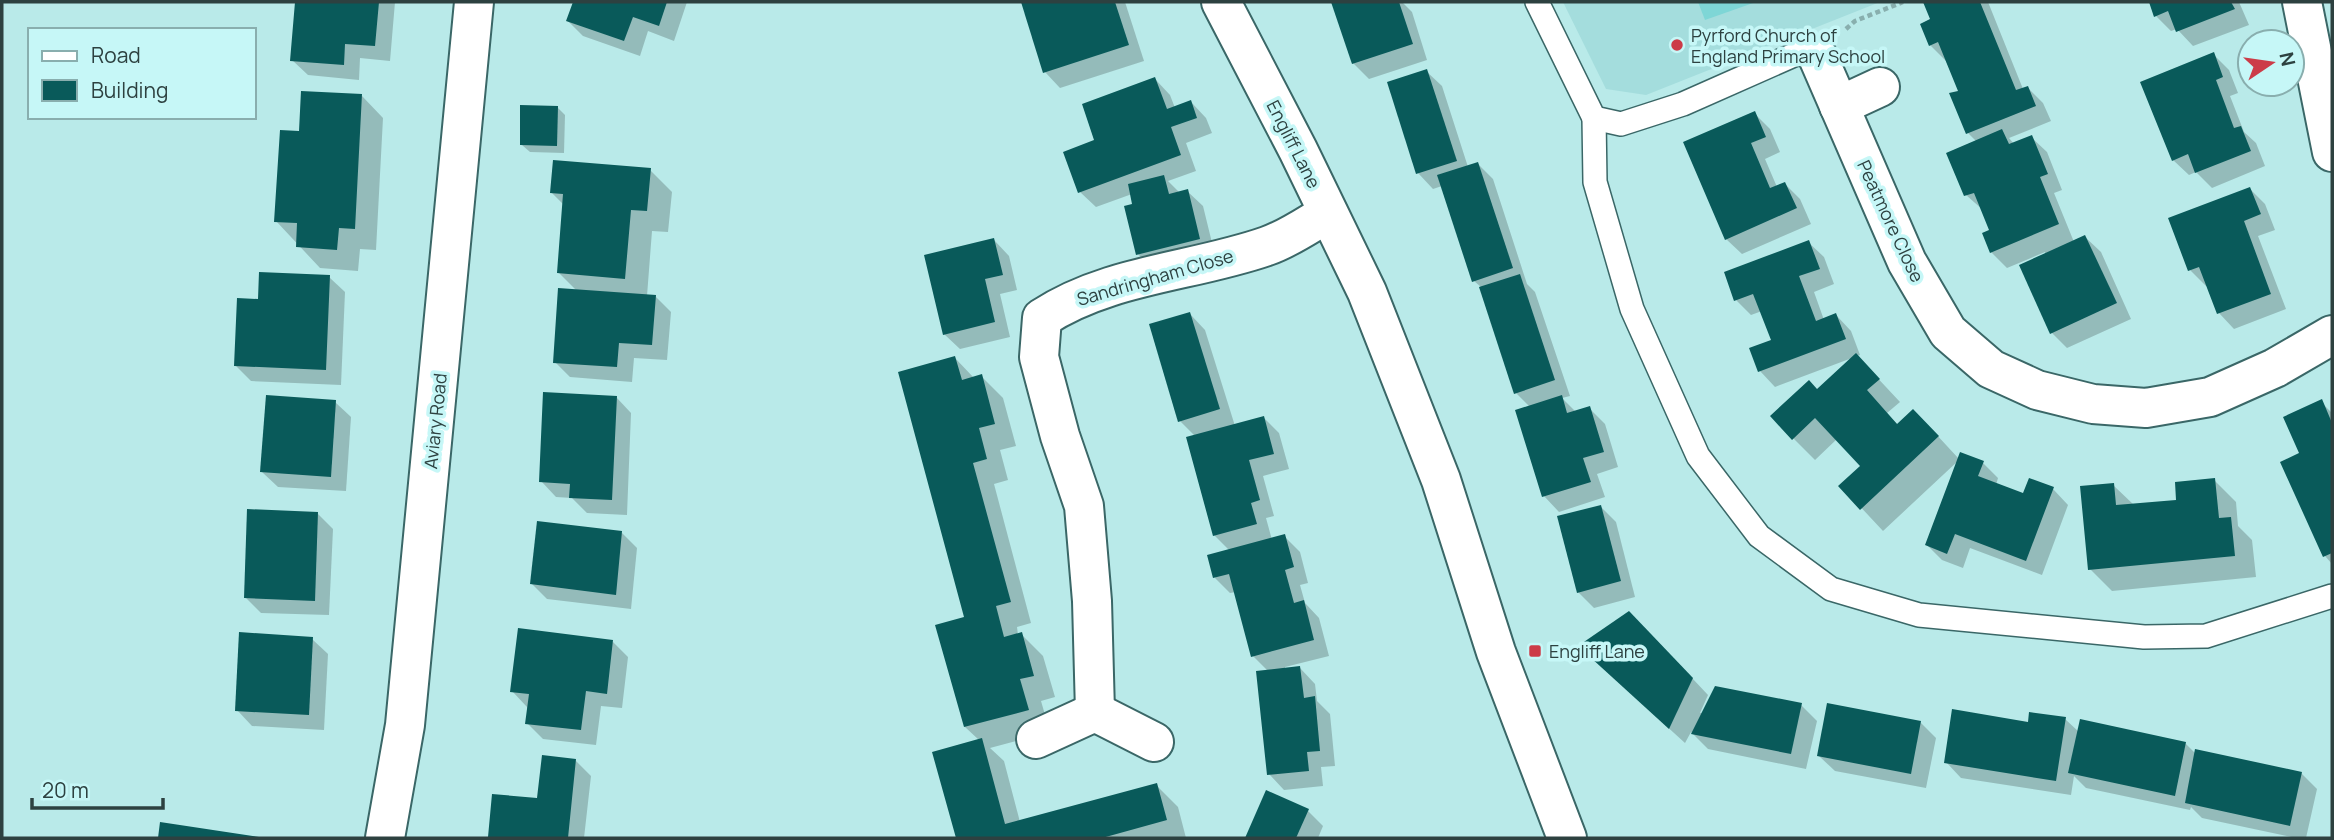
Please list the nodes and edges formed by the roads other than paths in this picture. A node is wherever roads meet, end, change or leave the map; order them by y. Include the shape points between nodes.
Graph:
1 (474, 2) edge
2 (1221, 2) edge
3 (1537, 2) edge
4 (2302, 2) edge
5 (1817, 54) joint
6 (1880, 87) dead end
7 (1839, 106) junction
8 (1594, 118) junction
9 (2332, 152) edge
10 (1328, 213) junction
11 (2332, 335) edge
12 (2332, 596) edge
13 (1095, 712) junction
14 (1036, 739) dead end
15 (1154, 742) dead end
16 (385, 838) edge
17 (1567, 838) edge

1 - 16 street, Aviary Road via 405,725
2 - 10 street, Engliff Lane
3 - 8 lane
4 - 9 street
5 - 7 street, Peatmore Close
5 - 8 lane via 1796,54 1683,104 1621,124
6 - 7 street
7 - 11 street, Peatmore Close via 1907,262 1948,332 1991,369 2037,390 2093,404 2146,408 2210,397 2275,368
8 - 12 lane via 1595,182 1632,310 1698,456 1759,536 1831,589 1919,615 2144,637 2206,636
10 - 13 street, Sandringham Close via 1269,246 1129,281 1065,303 1042,318 1039,357 1084,506
10 - 17 street, Engliff Lane via 1367,292 1441,480 1496,652
13 - 14 street
13 - 15 street

